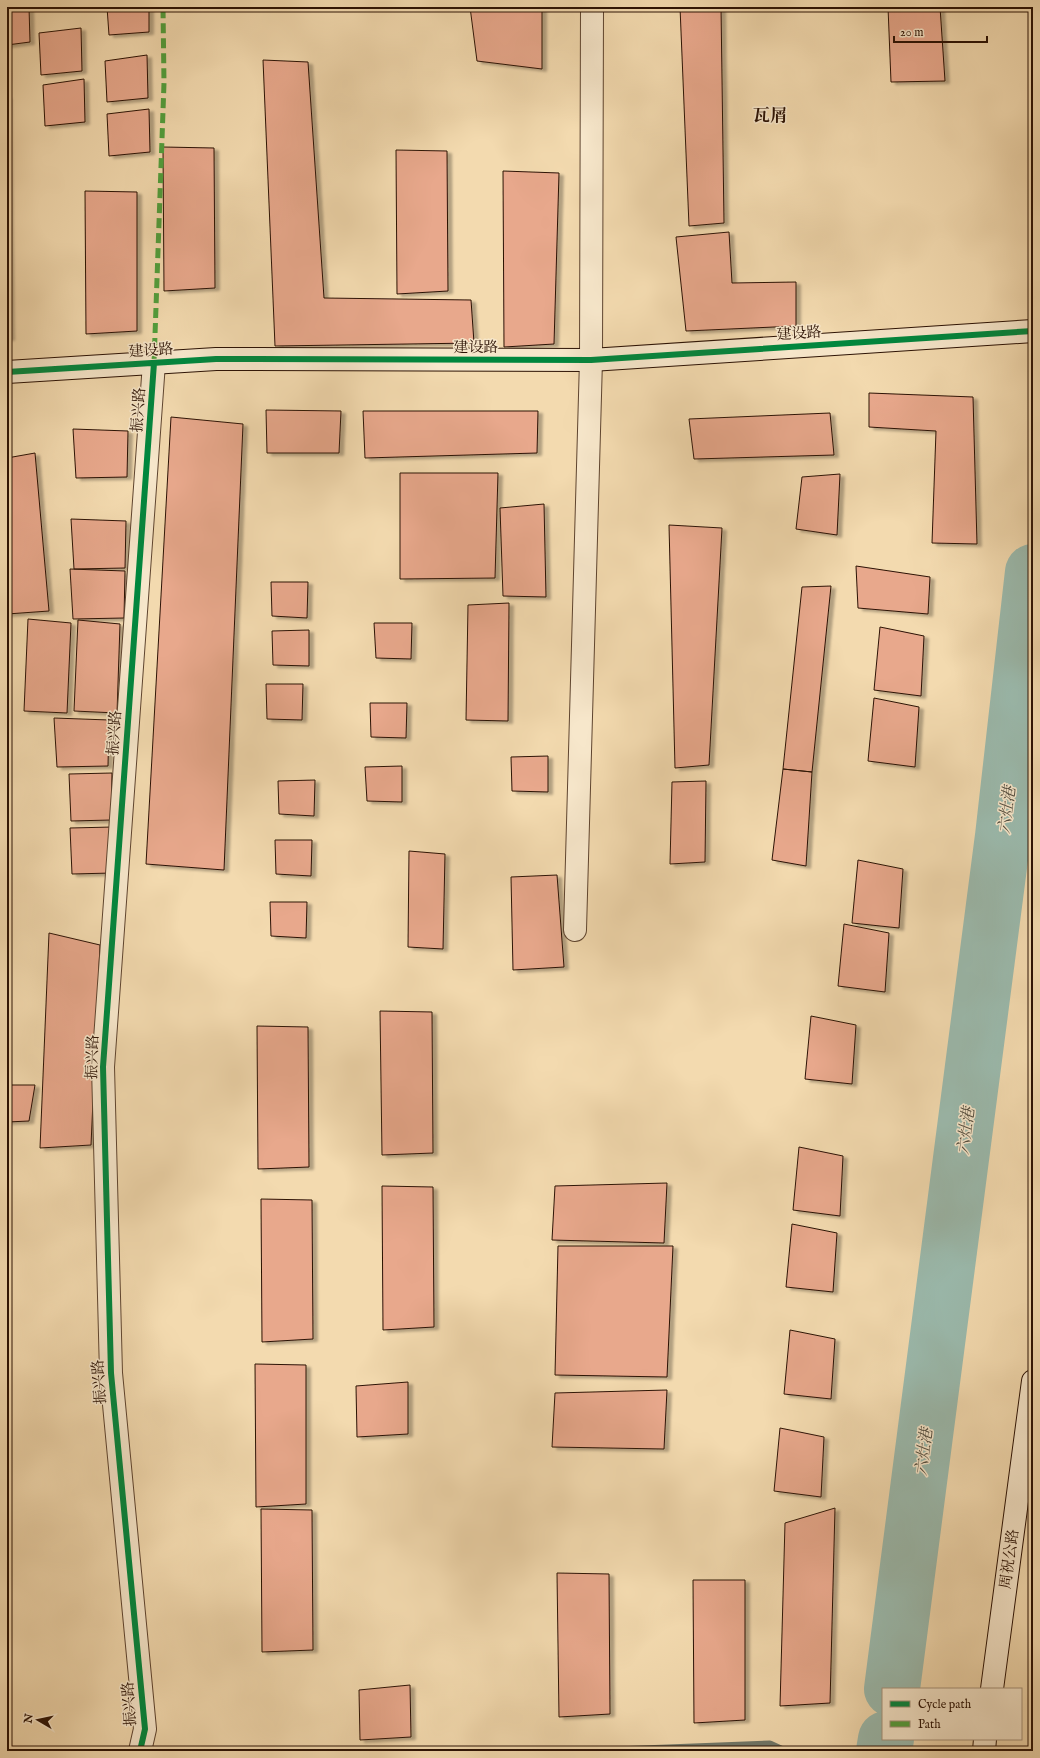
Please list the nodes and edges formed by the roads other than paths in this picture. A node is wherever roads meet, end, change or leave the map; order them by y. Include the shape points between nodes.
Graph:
1 (592, 7) edge
2 (1033, 331) edge
3 (591, 360) junction
4 (154, 363) junction
5 (7, 372) edge
6 (575, 930) dead end
7 (1033, 1381) edge
8 (992, 1688) edge
9 (985, 1740) edge
10 (140, 1751) edge
11 (984, 1751) edge

1 - 3 street
2 - 3 street, 建设路
3 - 4 street, 建设路 via 216,359
3 - 6 street
4 - 5 street, 建设路
4 - 10 street, 振兴路 via 103,1067 111,1373 145,1729
7 - 8 street, 周祝公路
9 - 11 street

